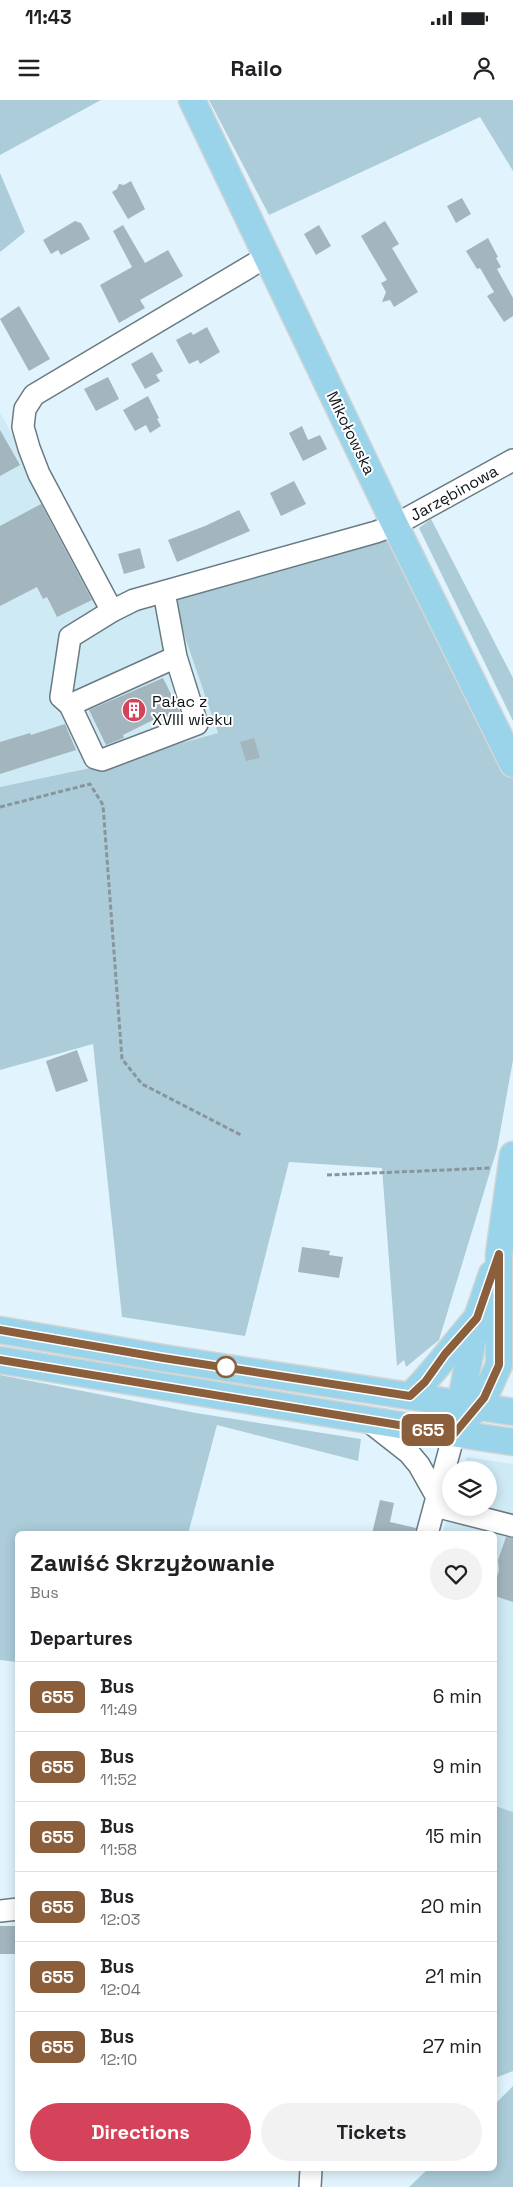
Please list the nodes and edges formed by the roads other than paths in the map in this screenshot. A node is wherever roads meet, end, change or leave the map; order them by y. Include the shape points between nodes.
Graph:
1 (192, 100) edge
2 (266, 257) junction
3 (513, 460) edge
4 (395, 525) junction
5 (164, 592) junction
6 (112, 611) junction
7 (176, 657) junction
8 (70, 705) junction
9 (513, 764) edge
10 (512, 1161) edge
11 (499, 1254) junction
12 (477, 1318) junction
13 (0, 1330) edge
14 (0, 1360) edge
15 (506, 1373) edge
16 (410, 1396) junction
17 (469, 1405) junction
18 (513, 1412) edge
19 (367, 1420) junction
20 (454, 1434) junction
21 (513, 1442) edge
22 (436, 1501) junction
23 (513, 1526) edge
24 (428, 1531) edge
25 (15, 1909) edge
26 (0, 1911) edge
27 (311, 2171) edge
28 (310, 2187) edge

1 - 2 main road, Mikołowska
2 - 4 main road, Mikołowska
2 - 6 street via 34,395 25,409 23,427 39,474
3 - 4 street, Jarzębinowa
4 - 5 street, Jarzębinowa
4 - 9 main road, Mikołowska
5 - 6 street, Jarzębinowa via 134,600
5 - 7 street
6 - 8 street, Jarzębinowa via 70,637 62,697
7 - 8 street
7 - 8 street via 197,724 102,760 95,758
10 - 11 main road
11 - 12 main road
11 - 15 main road
12 - 16 main road
12 - 17 main road
13 - 16 main road
14 - 19 main road
15 - 17 main road
16 - 17 main road
17 - 18 main road
17 - 20 main road
19 - 20 main road
19 - 22 street via 408,1453 423,1471
20 - 21 main road
20 - 22 street
22 - 23 street
22 - 24 street
25 - 26 street
27 - 28 street

